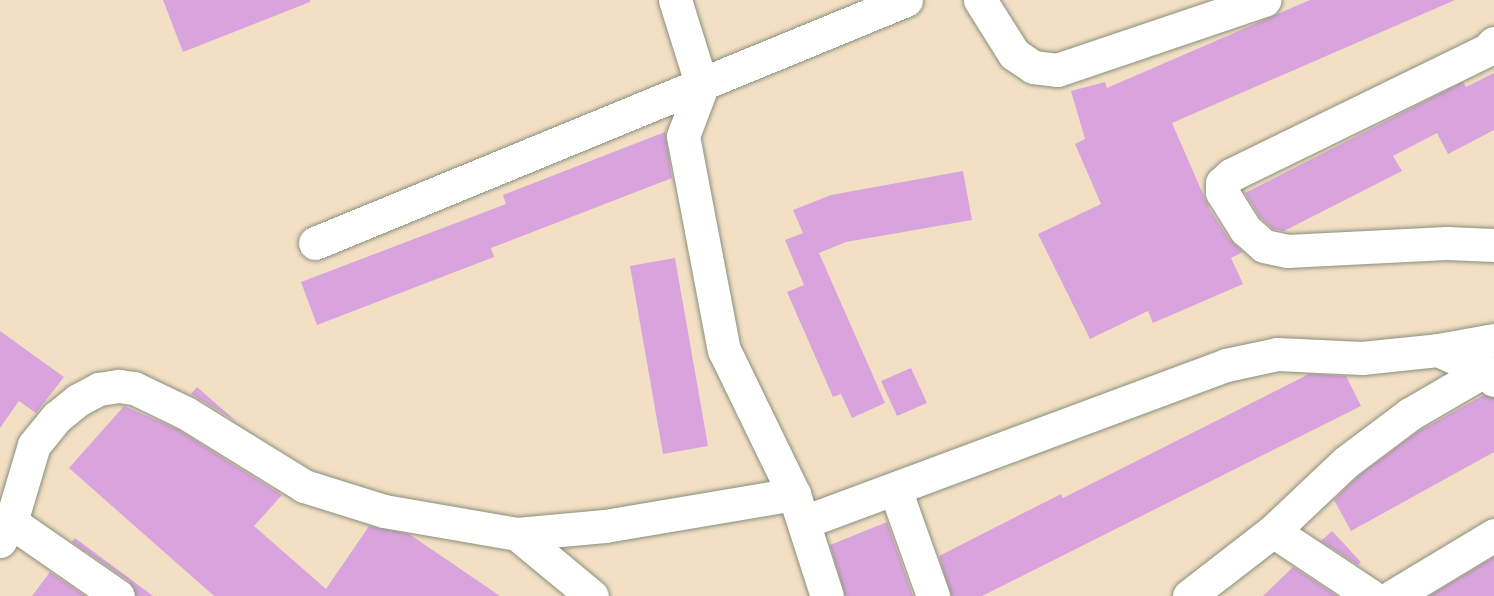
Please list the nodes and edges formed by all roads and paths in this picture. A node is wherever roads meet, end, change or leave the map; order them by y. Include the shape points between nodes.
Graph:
1 (675, 0) edge
2 (906, 0) edge
3 (980, 0) edge
4 (1264, 0) edge
5 (1494, 43) edge
6 (702, 86) junction
7 (315, 243) dead end
8 (1494, 245) edge
9 (1494, 340) edge
10 (1438, 351) junction
11 (1489, 376) edge
12 (895, 489) junction
13 (799, 508) junction
14 (4, 527) edge
15 (1273, 531) junction
16 (517, 534) junction
17 (1494, 535) edge
18 (118, 596) edge
19 (592, 596) edge
20 (827, 596) edge
21 (933, 596) edge
22 (1189, 596) edge
23 (1371, 596) edge
24 (1393, 596) edge

1 - 6 street
2 - 6 street
3 - 4 street via 1014,54 1033,67 1057,70
5 - 8 street via 1487,50 1232,174 1222,183 1222,192 1245,229 1264,246 1287,250 1446,243
6 - 7 street
6 - 13 street via 683,136 724,350
9 - 10 street
10 - 11 street
10 - 12 street via 1362,358 1277,354 1226,364
11 - 15 street via 1410,414 1346,462
12 - 13 street
12 - 21 street
13 - 16 street
13 - 20 street
14 - 16 street via 34,445 57,417 99,389 120,386 134,388 186,413 304,486 384,511
14 - 18 street
15 - 22 street
15 - 23 street
16 - 19 street
17 - 24 street

